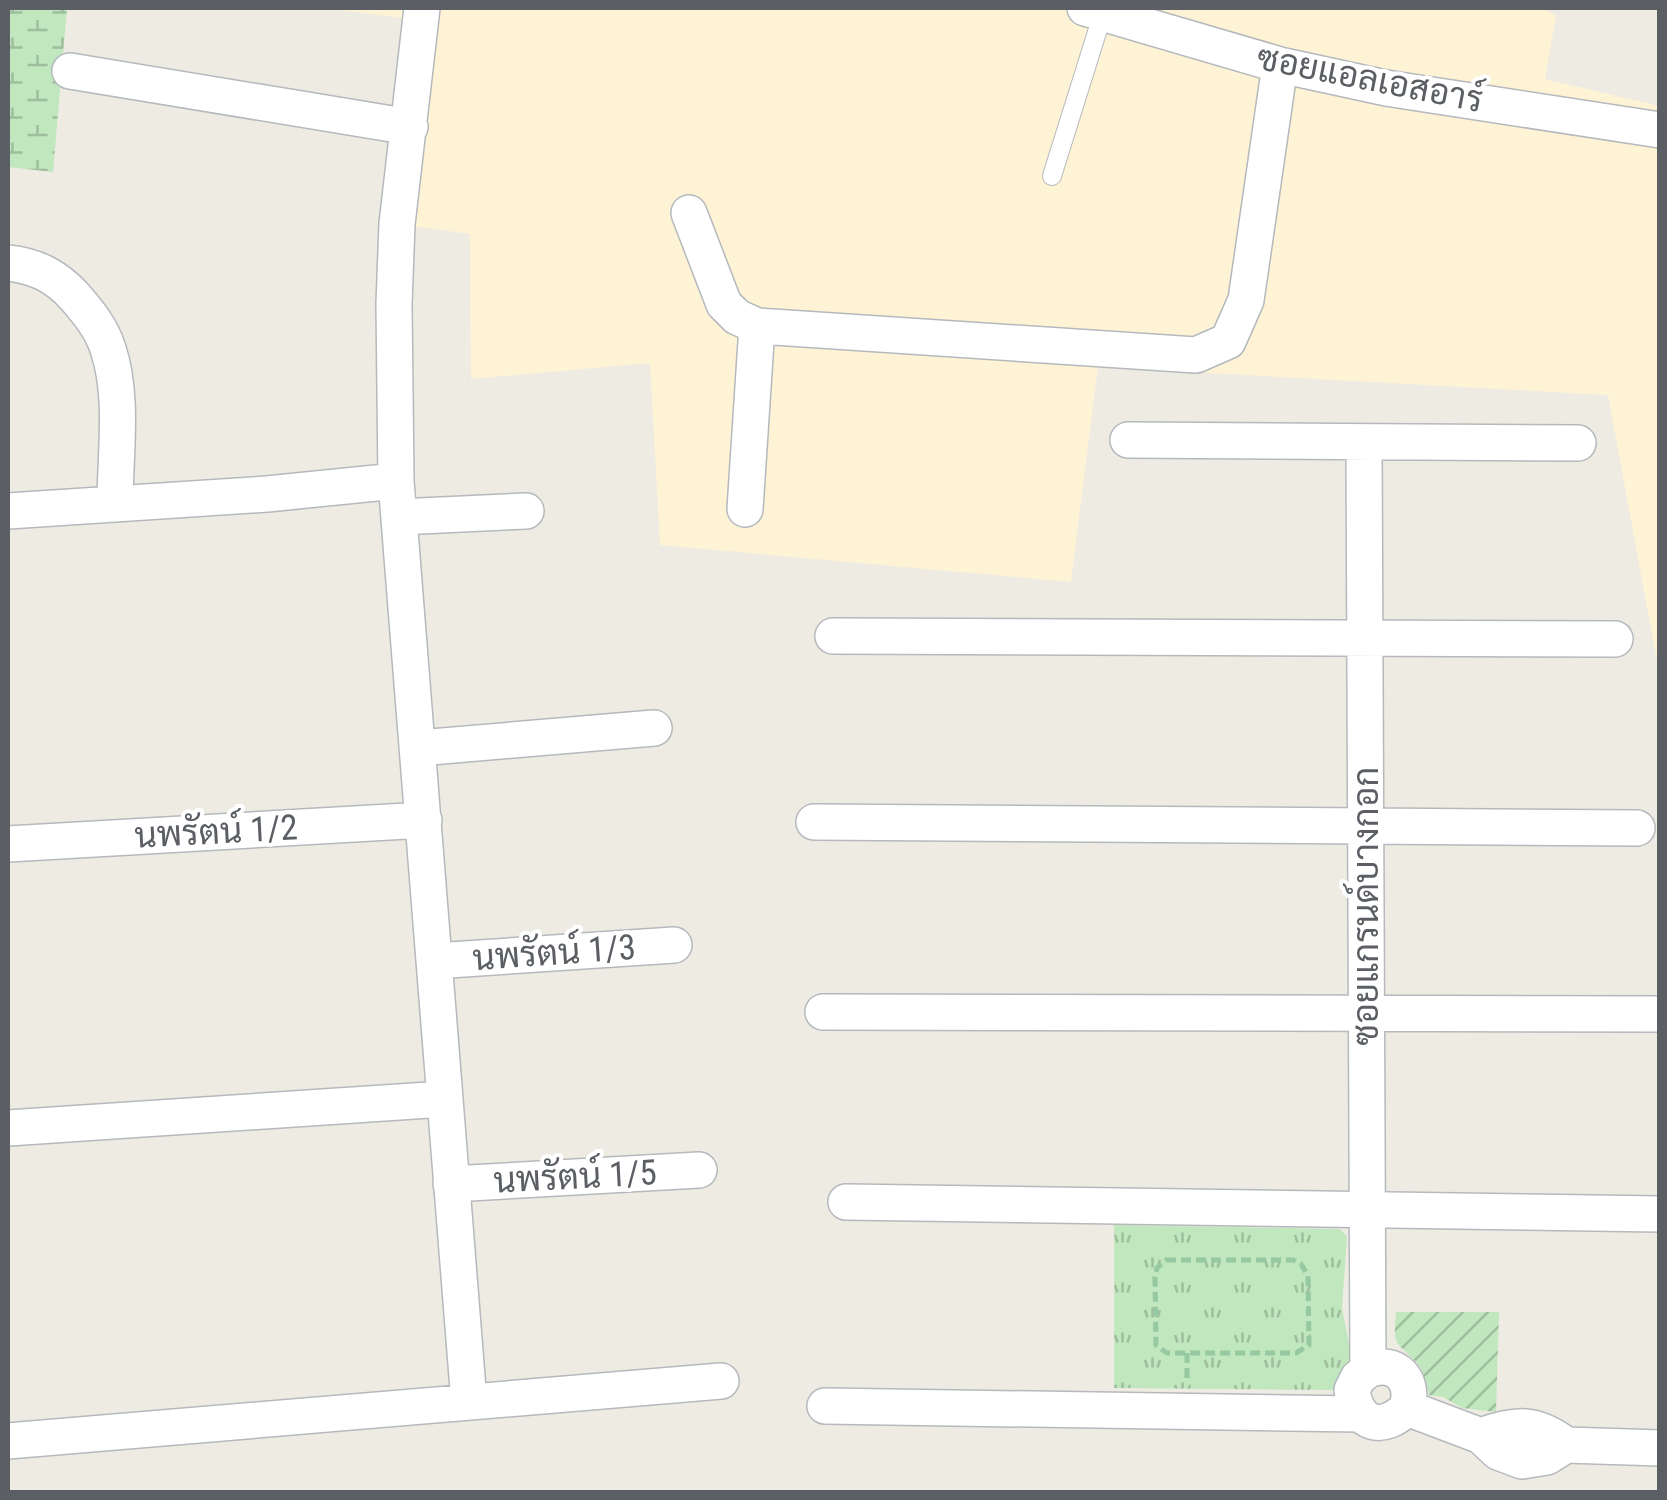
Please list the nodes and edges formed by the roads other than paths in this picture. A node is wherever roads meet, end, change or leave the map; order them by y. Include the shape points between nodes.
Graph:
1 (422, 8) edge
2 (1114, 12) edge
3 (1280, 65) junction
4 (70, 71) dead end
5 (410, 127) junction
6 (1660, 130) edge
7 (1052, 176) dead end
8 (689, 213) dead end
9 (8, 264) edge
10 (757, 326) junction
11 (1128, 440) dead end
12 (1364, 442) junction
13 (1578, 444) dead end
14 (396, 481) junction
15 (115, 504) junction
16 (745, 509) dead end
17 (8, 511) edge
18 (526, 511) dead end
19 (399, 518) junction
20 (833, 636) dead end
21 (1365, 638) junction
22 (1615, 640) dead end
23 (654, 728) dead end
24 (418, 748) junction
25 (424, 820) junction
26 (814, 822) dead end
27 (1365, 826) junction
28 (1638, 828) dead end
29 (8, 844) edge
30 (674, 945) dead end
31 (434, 962) junction
32 (823, 1012) dead end
33 (1366, 1014) junction
34 (1660, 1014) edge
35 (444, 1099) junction
36 (8, 1128) edge
37 (699, 1170) dead end
38 (451, 1184) junction
39 (846, 1202) dead end
40 (1367, 1210) junction
41 (1660, 1214) edge
42 (1368, 1370) junction
43 (722, 1381) dead end
44 (469, 1402) junction
45 (825, 1406) dead end
46 (1407, 1408) junction
47 (1360, 1414) junction
48 (8, 1441) edge
49 (1660, 1448) edge

1 - 5 street
2 - 3 street, ซอยแอลเอสอาร์
2 - 7 lane
3 - 6 street, ซอยแอลเอสอาร์
3 - 10 street via 1246,300 1228,341 1196,355
4 - 5 street
5 - 14 street via 397,224
8 - 10 street via 724,304
9 - 15 street via 59,279 91,315 108,348 115,390
10 - 16 street
11 - 12 street
12 - 13 street
12 - 21 street, ซอยแกรนด์บางกอก
14 - 15 street
14 - 19 street
15 - 17 street
18 - 19 street
19 - 24 street
20 - 21 street
21 - 22 street
21 - 27 street, ซอยแกรนด์บางกอก
23 - 24 street
24 - 25 street
25 - 29 street, นพรัตน์ 1/2
25 - 31 street
26 - 27 street
27 - 28 street
27 - 33 street, ซอยแกรนด์บางกอก
30 - 31 street, นพรัตน์ 1/3
31 - 35 street
32 - 33 street
33 - 34 street
33 - 40 street, ซอยแกรนด์บางกอก
35 - 36 street
35 - 38 street
37 - 38 street, นพรัตน์ 1/5
38 - 44 street
39 - 40 street
40 - 41 street
40 - 42 street, ซอยแกรนด์บางกอก
42 - 46 street via 1400,1372 1408,1384
42 - 47 street, ซอยแกรนด์บางกอก via 1352,1390
43 - 44 street
44 - 48 street
45 - 47 street
46 - 47 street via 1385,1423
46 - 49 street via 1481,1436 1526,1425 1566,1445

